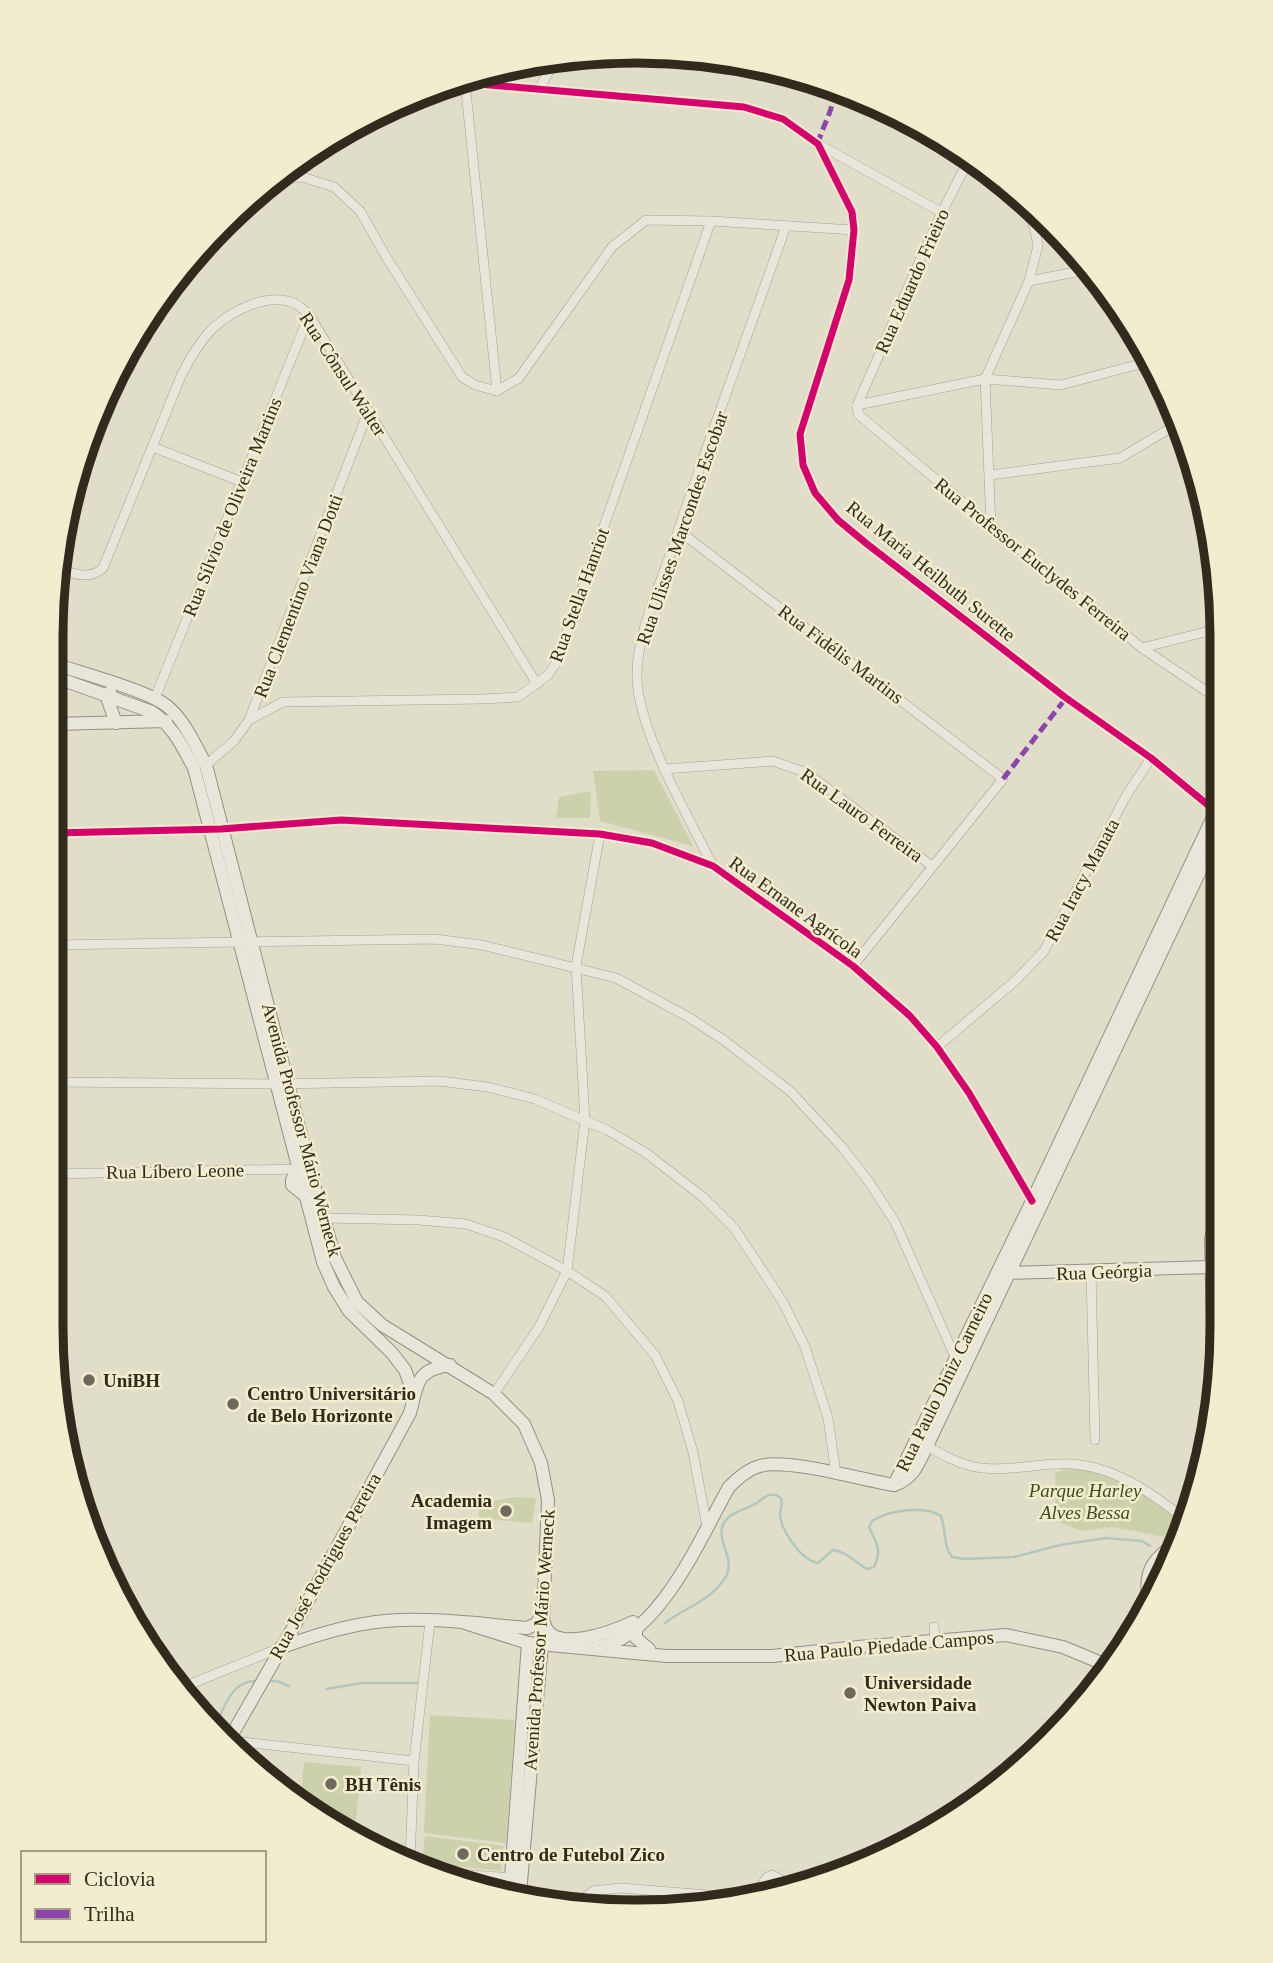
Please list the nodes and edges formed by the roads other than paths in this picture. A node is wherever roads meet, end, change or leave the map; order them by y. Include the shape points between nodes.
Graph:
1 (550, 70) edge
2 (484, 84) edge
3 (539, 89) junction
4 (461, 90) edge
5 (818, 144) junction
6 (965, 167) edge
7 (292, 179) edge
8 (941, 212) junction
9 (711, 221) junction
10 (1031, 221) edge
11 (786, 226) junction
12 (854, 230) junction
13 (1079, 271) edge
14 (1029, 281) junction
15 (309, 315) junction
16 (1140, 363) edge
17 (985, 379) junction
18 (497, 391) junction
19 (857, 405) junction
20 (368, 412) junction
21 (1170, 428) edge
22 (153, 447) junction
23 (990, 475) junction
24 (242, 482) junction
25 (991, 526) junction
26 (678, 530) junction
27 (67, 571) edge
28 (1210, 631) edge
29 (1142, 648) junction
30 (63, 667) edge
31 (63, 680) edge
32 (537, 684) junction
33 (125, 688) junction
34 (1210, 694) edge
35 (155, 698) junction
36 (108, 700) junction
37 (249, 720) junction
38 (166, 721) junction
39 (93, 723) junction
40 (116, 723) junction
41 (63, 724) edge
42 (1151, 758) junction
43 (206, 765) junction
44 (665, 769) junction
45 (1210, 802) edge
46 (215, 828) junction
47 (1210, 829) edge
48 (63, 833) edge
49 (600, 834) junction
50 (1210, 848) edge
51 (713, 866) junction
52 (932, 866) junction
53 (245, 941) junction
54 (63, 945) edge
55 (1155, 951) junction
56 (576, 966) junction
57 (853, 966) junction
58 (937, 1047) junction
59 (63, 1082) edge
60 (283, 1084) junction
61 (585, 1120) junction
62 (297, 1169) junction
63 (63, 1174) edge
64 (314, 1185) junction
65 (1032, 1201) junction
66 (325, 1218) junction
67 (1210, 1267) edge
68 (567, 1271) junction
69 (997, 1271) junction
70 (1091, 1272) junction
71 (1010, 1275) junction
72 (956, 1359) junction
73 (450, 1366) junction
74 (413, 1392) junction
75 (494, 1394) junction
76 (1095, 1440) dead end
77 (927, 1446) junction
78 (836, 1474) junction
79 (894, 1485) junction
80 (700, 1500) junction
81 (718, 1506) junction
82 (1179, 1515) edge
83 (707, 1527) junction
84 (1162, 1555) edge
85 (1146, 1589) edge
86 (542, 1614) junction
87 (649, 1614) junction
88 (297, 1621) junction
89 (430, 1622) junction
90 (465, 1623) junction
91 (636, 1627) junction
92 (326, 1633) junction
93 (593, 1638) junction
94 (616, 1641) junction
95 (535, 1643) junction
96 (280, 1648) junction
97 (580, 1649) junction
98 (649, 1649) junction
99 (667, 1656) junction
100 (1100, 1663) edge
101 (264, 1675) junction
102 (189, 1685) edge
103 (233, 1734) edge
104 (239, 1740) edge
105 (414, 1761) junction
106 (410, 1853) edge
107 (782, 1881) edge
108 (764, 1885) edge
109 (518, 1887) edge
110 (714, 1895) edge
111 (585, 1897) edge

1 - 3 street
2 - 3 street, Rua Maria Heilbuth Surette
3 - 5 street, Rua Maria Heilbuth Surette via 744,107 783,119
4 - 18 street
5 - 8 street
5 - 12 street, Rua Maria Heilbuth Surette via 852,212
6 - 8 street, Rua Eduardo Frieiro
7 - 18 street via 334,187 360,211 462,377
8 - 19 street, Rua Eduardo Frieiro
9 - 11 street
9 - 18 street via 646,220 632,230 612,247 519,378
9 - 32 street, Rua Stella Hanriot via 556,663
10 - 14 street via 1038,246
11 - 12 street
11 - 26 street, Rua Ulisses Marcondes Escobar
12 - 42 street, Rua Maria Heilbuth Surette via 849,280 800,434 803,466 815,493 867,544
13 - 14 street
14 - 17 street
15 - 20 street, Rua Cônsul Walter
15 - 22 street, Rua Cônsul Walter via 297,304 261,301 212,329 181,376
15 - 24 street, Rua Sílvio de Oliveira Martins
16 - 17 street via 1061,385
17 - 19 street
17 - 23 street
19 - 25 street, Rua Professor Euclydes Ferreira via 858,414
20 - 32 street, Rua Cônsul Walter
20 - 37 street, Rua Clementino Viana Dotti
21 - 23 street via 1120,458
22 - 24 street
22 - 27 street, Rua Cônsul Walter via 103,568 96,575
23 - 25 street
24 - 35 street, Rua Sílvio de Oliveira Martins
25 - 29 street, Rua Professor Euclydes Ferreira
26 - 44 street, Rua Ulisses Marcondes Escobar via 641,640 636,676 645,718
26 - 52 street, Rua Fidélis Martins via 1003,779
28 - 29 street
29 - 34 street, Rua Professor Euclydes Ferreira
30 - 33 street, Avenida Professor Mário Werneck
31 - 36 street
32 - 37 street, Rua Stella Hanriot via 517,697 506,698 283,702
33 - 35 street, Avenida Professor Mário Werneck
33 - 36 street via 114,690
35 - 43 street, Avenida Professor Mário Werneck via 174,713
36 - 38 street via 152,712
36 - 39 street
36 - 40 street
37 - 43 street, Rua Clementino Viana Dotti via 234,741
38 - 40 street
38 - 46 street, Avenida Professor Mário Werneck via 194,768
39 - 40 street
39 - 41 street
42 - 45 street, Rua Maria Heilbuth Surette
42 - 58 street, Rua Iracy Manata via 1044,951
43 - 46 street, Avenida Professor Mário Werneck
44 - 51 street, Rua Ulisses Marcondes Escobar
44 - 52 street, Rua Lauro Ferreira via 773,761 793,766
46 - 48 street, Rua Ernane Agrícola
46 - 49 street, Rua Ernane Agrícola via 341,820
46 - 53 street, Avenida Professor Mário Werneck
47 - 55 street, Rua Paulo Diniz Carneiro
49 - 51 street, Rua Ernane Agrícola via 652,843
49 - 56 street
50 - 55 street, Rua Paulo Diniz Carneiro
51 - 57 street, Rua Ernane Agrícola
52 - 57 street
53 - 54 street
53 - 56 street via 435,939
53 - 60 street, Avenida Professor Mário Werneck
55 - 65 street, Rua Paulo Diniz Carneiro
55 - 71 street, Rua Paulo Diniz Carneiro
56 - 61 street
56 - 72 street via 616,978 690,1018 790,1091 842,1147 895,1222
57 - 58 street, Rua Ernane Agrícola via 910,1016
58 - 65 street, Rua Ernane Agrícola
59 - 60 street
60 - 61 street via 440,1080 535,1099
60 - 62 street, Avenida Professor Mário Werneck
60 - 64 street, Avenida Professor Mário Werneck
61 - 68 street
61 - 78 street via 646,1153 734,1228 784,1304 805,1347 828,1418
62 - 63 street, Rua Líbero Leone
62 - 64 street
62 - 74 street, Avenida Professor Mário Werneck via 292,1185 307,1197 334,1287 349,1311 405,1370
64 - 66 street, Avenida Professor Mário Werneck
65 - 69 street, Rua Paulo Diniz Carneiro
66 - 68 street via 466,1224 504,1237
66 - 73 street, Avenida Professor Mário Werneck via 335,1258 357,1302 393,1333
67 - 70 street, Rua Geórgia
68 - 75 street via 538,1327
68 - 80 street via 605,1296 655,1355 678,1401 693,1451
69 - 71 street, Rua Geórgia
69 - 72 street, Rua Paulo Diniz Carneiro
70 - 71 street, Rua Geórgia
70 - 76 street
71 - 77 street, Rua Paulo Diniz Carneiro
72 - 79 street, Rua Paulo Diniz Carneiro
73 - 74 street via 426,1371
73 - 75 street, Avenida Professor Mário Werneck
74 - 88 street, Rua José Rodrigues Pereira via 410,1413
75 - 86 street, Avenida Professor Mário Werneck via 524,1424 541,1463 548,1500
77 - 79 street, Rua Paulo Diniz Carneiro via 913,1474
77 - 82 street via 973,1467 1073,1464 1097,1468 1144,1489
78 - 79 street
78 - 81 street via 784,1464 759,1466 742,1474
80 - 81 street via 706,1506
80 - 83 street
81 - 83 street
83 - 87 street via 674,1588
84 - 85 street via 1143,1577
86 - 90 street via 527,1628
86 - 93 street, Rua Paulo Piedade Campos via 545,1629 552,1635
86 - 95 street, Avenida Professor Mário Werneck
87 - 91 street
87 - 93 street
88 - 92 street via 305,1632
88 - 96 street, Rua José Rodrigues Pereira
89 - 90 street
89 - 92 street via 384,1621
89 - 105 street
90 - 95 street, Rua Paulo Piedade Campos
91 - 94 street
91 - 98 street via 638,1641
92 - 96 street
92 - 101 street
93 - 94 street, Rua Paulo Piedade Campos
94 - 97 street
94 - 98 street, Rua Paulo Piedade Campos
95 - 97 street, Rua Paulo Piedade Campos
95 - 109 street, Avenida Professor Mário Werneck
96 - 101 street, Rua José Rodrigues Pereira
96 - 102 street
97 - 99 street, Rua Paulo Piedade Campos
98 - 99 street, Rua Paulo Piedade Campos
99 - 100 street, Rua Paulo Piedade Campos via 772,1656 935,1634 1006,1636 1063,1647
101 - 103 street, Rua José Rodrigues Pereira
104 - 105 street
105 - 106 street
107 - 108 street via 772,1875
110 - 111 street via 620,1888 593,1891

